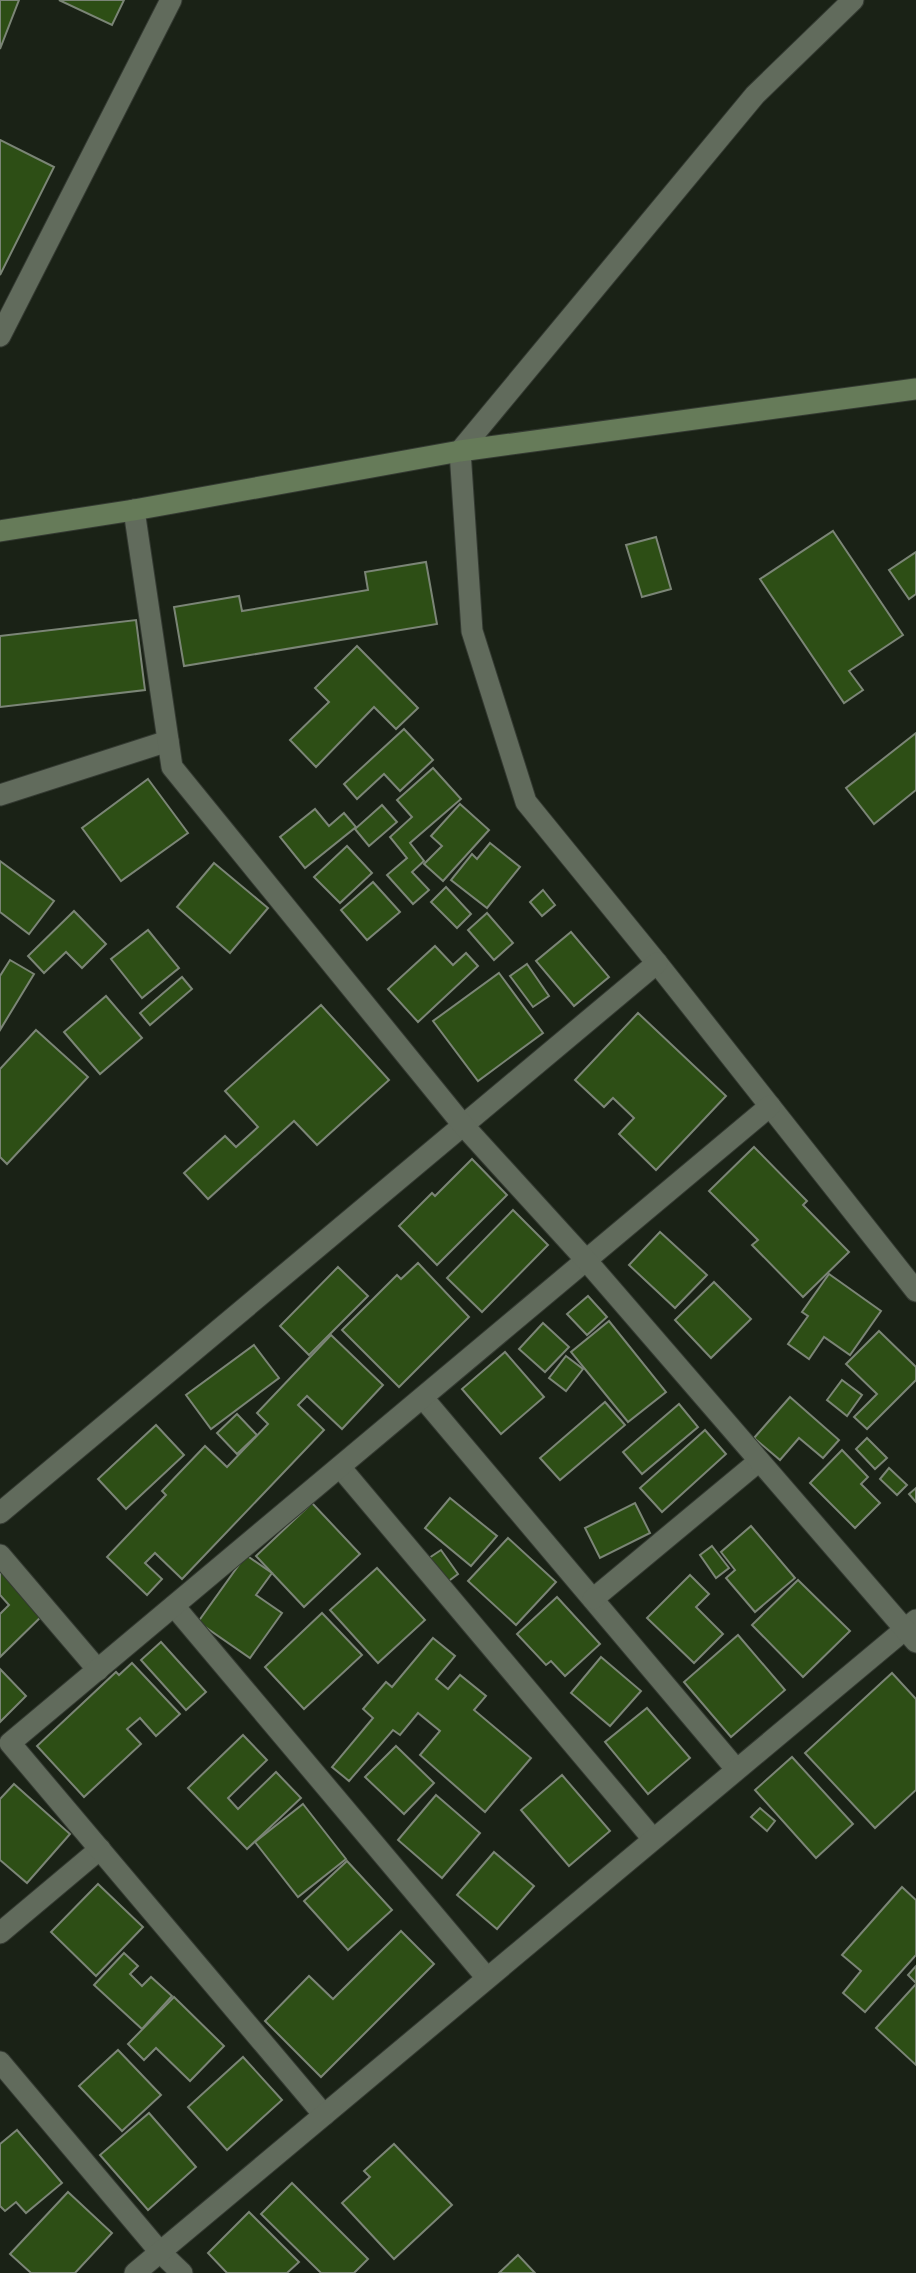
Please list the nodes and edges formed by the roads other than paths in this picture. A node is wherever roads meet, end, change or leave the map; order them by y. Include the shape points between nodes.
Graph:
1 (171, 0) edge
2 (853, 0) edge
3 (0, 336) edge
4 (916, 389) edge
5 (460, 450) junction
6 (134, 510) junction
7 (0, 531) edge
8 (168, 741) junction
9 (0, 796) edge
10 (657, 962) junction
11 (770, 1106) junction
12 (463, 1125) junction
13 (586, 1260) junction
14 (916, 1291) edge
15 (422, 1398) junction
16 (759, 1461) junction
17 (340, 1467) junction
18 (0, 1513) edge
19 (0, 1555) edge
20 (593, 1599) junction
21 (174, 1606) junction
22 (912, 1630) edge
23 (98, 1671) junction
24 (736, 1769) junction
25 (653, 1839) junction
26 (100, 1849) junction
27 (0, 1933) edge
28 (487, 1978) junction
29 (0, 2062) edge
30 (324, 2115) junction
31 (160, 2252) junction
32 (135, 2273) edge
33 (182, 2273) edge

1 - 3 street
2 - 5 street via 755,95
4 - 5 main road
5 - 6 main road
5 - 10 street via 472,631 526,802
6 - 7 main road
6 - 8 street
8 - 9 street
8 - 12 street via 172,767
10 - 11 street
10 - 12 street
11 - 13 street
11 - 14 street
12 - 13 street
12 - 18 street
13 - 15 street
13 - 16 street
15 - 17 street
15 - 20 street
16 - 20 street
16 - 22 street
17 - 21 street
17 - 25 street
19 - 23 street
20 - 24 street
21 - 23 street
21 - 28 street
22 - 24 street
23 - 26 street via 10,1743
24 - 25 street
25 - 28 street
26 - 27 street
26 - 30 street
28 - 30 street
29 - 31 street
30 - 31 street
31 - 32 street
31 - 33 street

